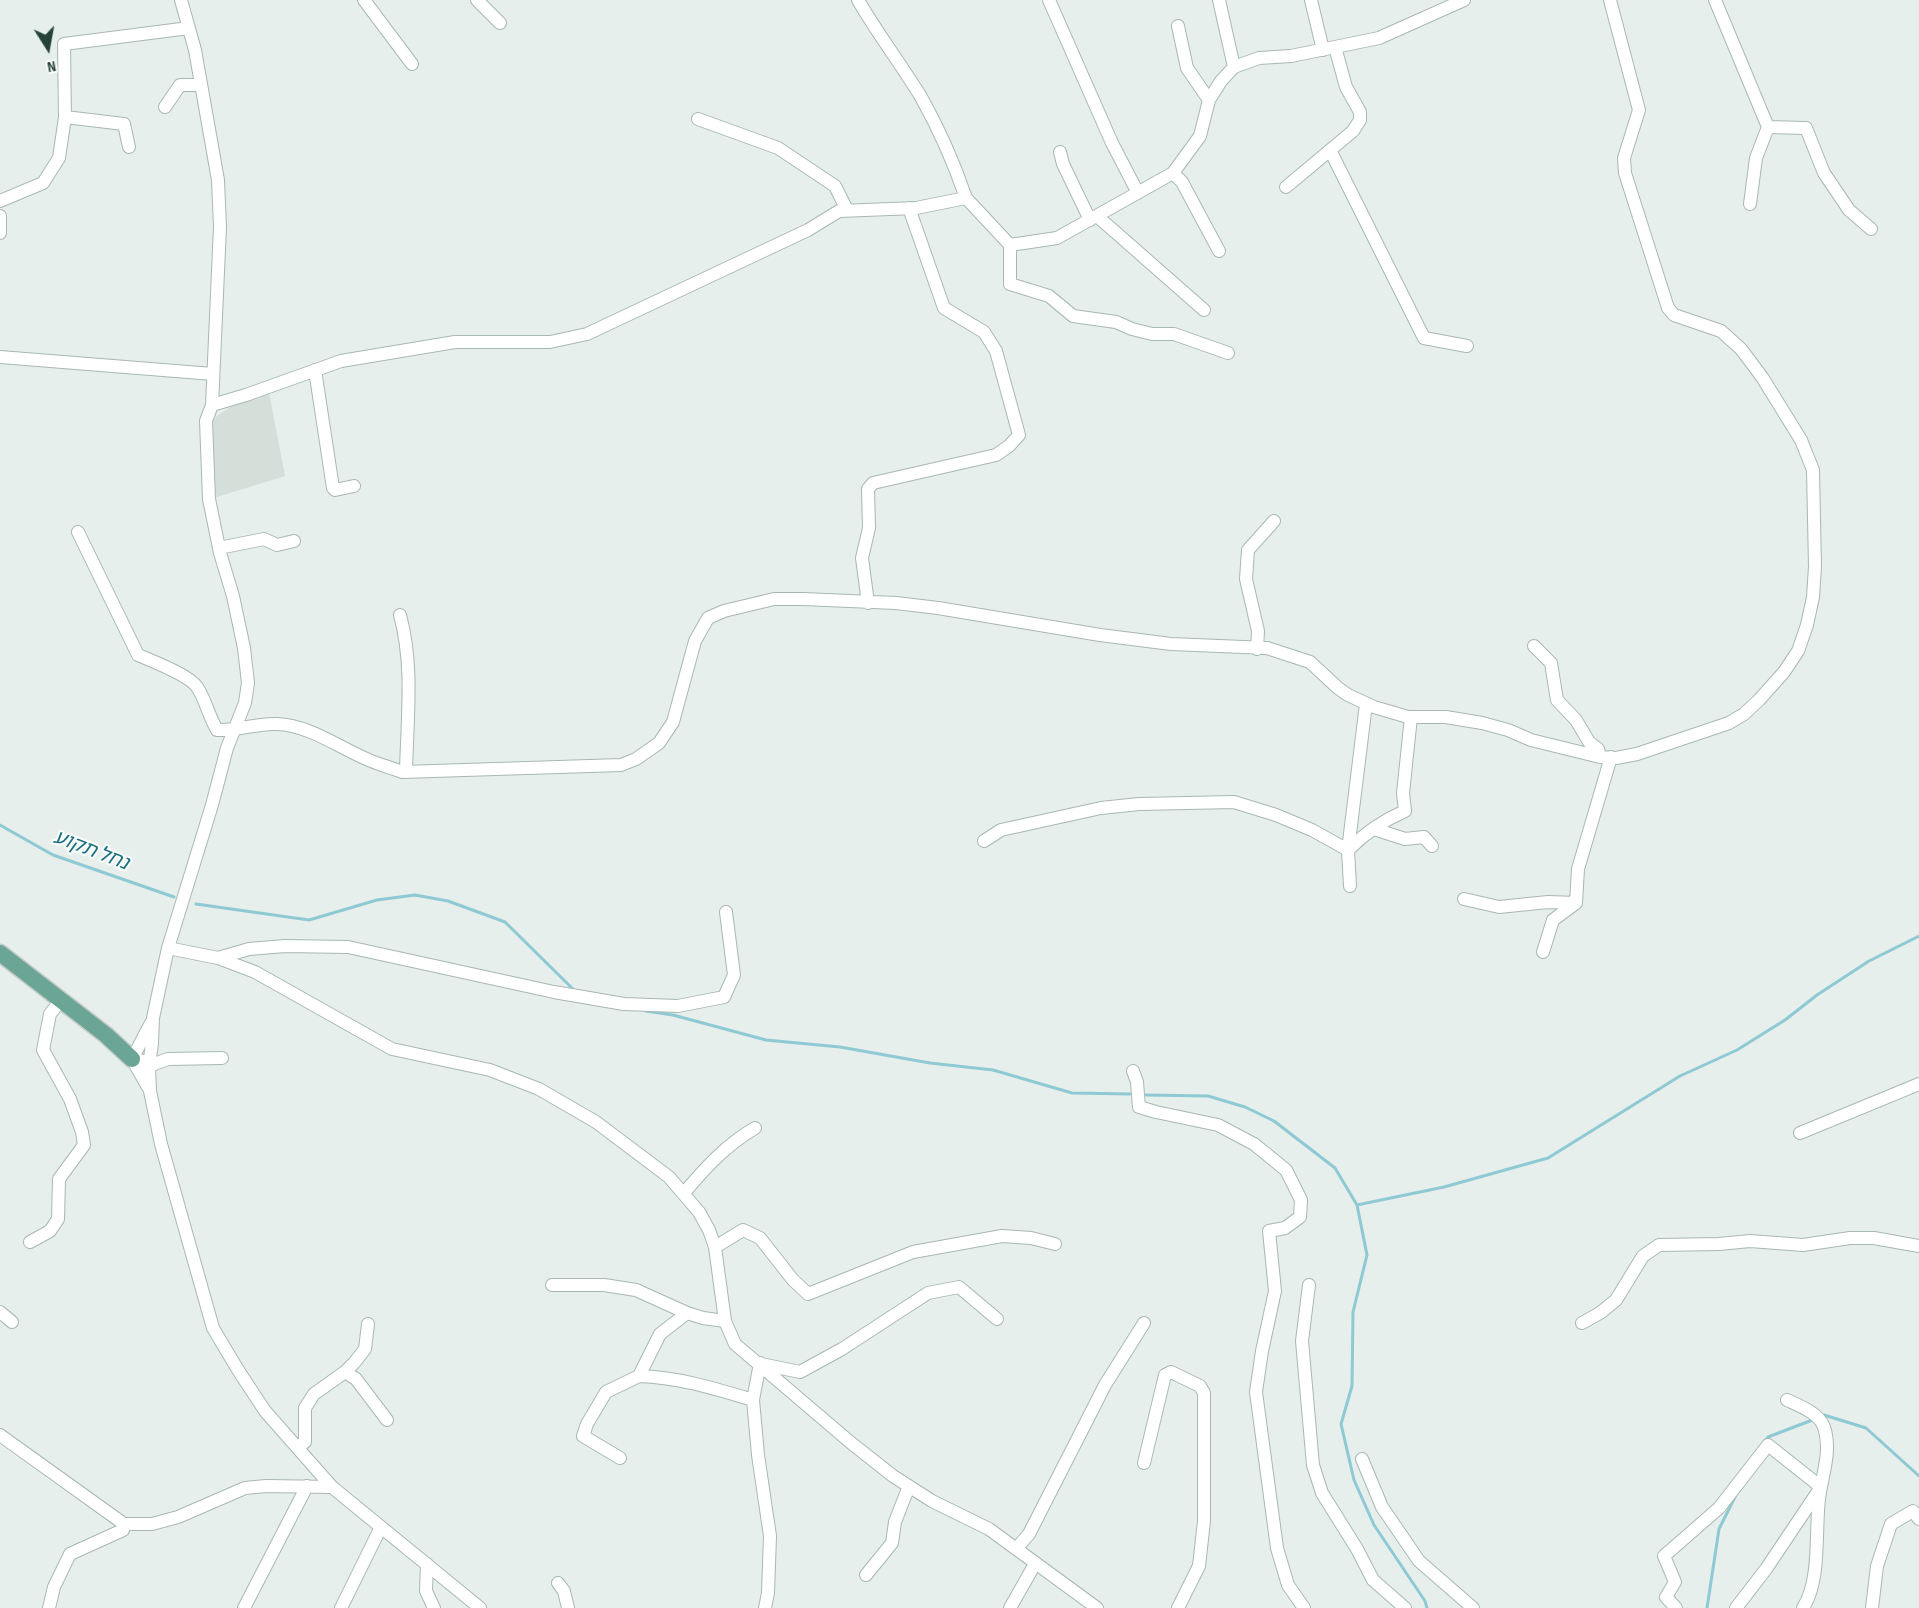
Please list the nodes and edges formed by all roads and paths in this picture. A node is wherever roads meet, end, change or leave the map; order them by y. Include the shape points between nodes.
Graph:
1 (181, 0) edge
2 (364, 0) edge
3 (477, 0) edge
4 (858, 0) edge
5 (1049, 0) edge
6 (1219, 0) edge
7 (1311, 0) edge
8 (1464, 0) edge
9 (1610, 0) edge
10 (1716, 0) edge
11 (500, 23) dead end
12 (1178, 26) dead end
13 (189, 28) junction
14 (1329, 49) junction
15 (412, 63) dead end
16 (1234, 67) junction
17 (201, 84) junction
18 (1209, 100) junction
19 (165, 107) dead end
20 (65, 117) junction
21 (698, 119) dead end
22 (1768, 127) junction
23 (129, 147) dead end
24 (1330, 150) junction
25 (1060, 152) dead end
26 (1173, 173) junction
27 (1286, 187) dead end
28 (1138, 193) junction
29 (966, 198) junction
30 (0, 201) edge
31 (1750, 204) dead end
32 (909, 208) junction
33 (847, 210) junction
34 (0, 216) edge
35 (1094, 218) junction
36 (1871, 229) dead end
37 (0, 233) edge
38 (1010, 245) junction
39 (1219, 251) dead end
40 (1204, 310) dead end
41 (1467, 346) dead end
42 (1228, 353) dead end
43 (0, 357) edge
44 (315, 370) junction
45 (213, 374) junction
46 (212, 405) junction
47 (354, 486) dead end
48 (1274, 520) dead end
49 (78, 532) dead end
50 (294, 541) dead end
51 (219, 548) junction
52 (868, 603) junction
53 (400, 615) dead end
54 (1534, 646) dead end
55 (1257, 648) junction
56 (1366, 704) junction
57 (1411, 717) junction
58 (233, 731) junction
59 (1606, 757) junction
60 (406, 772) junction
61 (1374, 829) junction
62 (984, 840) dead end
63 (1432, 846) dead end
64 (1348, 850) junction
65 (1350, 886) dead end
66 (1464, 899) dead end
67 (1576, 903) junction
68 (726, 912) dead end
69 (168, 948) junction
70 (1544, 952) dead end
71 (0, 953) edge
72 (218, 958) junction
73 (61, 1000) junction
74 (106, 1035) junction
75 (147, 1042) junction
76 (222, 1058) dead end
77 (132, 1059) junction
78 (149, 1066) junction
79 (1133, 1071) dead end
80 (1919, 1084) edge
81 (150, 1091) junction
82 (755, 1128) dead end
83 (1800, 1133) dead end
84 (684, 1193) junction
85 (30, 1242) dead end
86 (1055, 1244) dead end
87 (1919, 1246) edge
88 (715, 1247) junction
89 (552, 1285) dead end
90 (1309, 1285) dead end
91 (0, 1312) edge
92 (687, 1313) junction
93 (998, 1319) dead end
94 (725, 1321) junction
95 (12, 1322) dead end
96 (1144, 1323) dead end
97 (1582, 1323) dead end
98 (368, 1324) dead end
99 (760, 1363) junction
100 (345, 1372) junction
101 (639, 1376) junction
102 (753, 1400) junction
103 (1787, 1400) dead end
104 (387, 1420) dead end
105 (0, 1435) edge
106 (301, 1452) junction
107 (620, 1458) dead end
108 (1362, 1459) dead end
109 (1144, 1463) dead end
110 (301, 1486) junction
111 (332, 1486) junction
112 (909, 1486) junction
113 (1821, 1486) junction
114 (1919, 1519) edge
115 (124, 1524) junction
116 (381, 1527) junction
117 (1016, 1549) junction
118 (427, 1564) junction
119 (1035, 1564) junction
120 (866, 1575) dead end
121 (558, 1583) dead end
122 (49, 1608) edge
123 (244, 1608) edge
124 (341, 1608) edge
125 (434, 1608) edge
126 (480, 1608) edge
127 (568, 1608) edge
128 (765, 1608) edge
129 (1010, 1608) edge
130 (1096, 1608) edge
131 (1178, 1608) edge
132 (1304, 1608) edge
133 (1405, 1608) edge
134 (1473, 1608) edge
135 (1676, 1608) edge
136 (1736, 1608) edge
137 (1803, 1608) edge
138 (1872, 1608) edge

1 - 13 street
2 - 15 street
3 - 11 street
4 - 29 street via 921,97 956,167
5 - 28 street
6 - 16 street
7 - 14 street
8 - 14 street via 1379,38
9 - 59 street via 1639,110 1624,158 1624,173 1662,295 1674,315 1720,331 1736,344 1762,377 1801,440 1813,470 1815,567 1808,626 1798,651 1760,700 1728,723 1637,754
10 - 22 street
12 - 18 street via 1187,68
13 - 17 street
13 - 20 street via 63,44
14 - 16 street via 1259,58
14 - 24 street via 1360,112 1353,131
16 - 18 street
17 - 19 street via 180,85
17 - 45 street via 218,180 220,227
18 - 26 street via 1200,136
20 - 23 street via 124,124
20 - 30 street via 59,158 43,183
21 - 33 street via 777,148 835,186
22 - 31 street via 1756,158
22 - 36 street via 1806,128 1824,173 1849,210
24 - 27 street
24 - 41 street via 1424,338
25 - 35 street
26 - 28 street
26 - 39 street via 1182,182
28 - 35 street
29 - 32 street
29 - 38 street
32 - 33 street
32 - 52 street via 944,308 984,332 996,351 1019,435 996,455 873,483 868,489 869,528 862,558
33 - 44 street via 587,334 550,342 455,342 341,361
34 - 37 street
35 - 38 street via 1057,238
35 - 40 street
38 - 42 street via 1010,284 1049,296 1073,316 1116,322 1152,334 1174,334
43 - 45 street
44 - 46 street
44 - 47 street via 333,488
45 - 46 street
46 - 51 street via 206,421 209,488
48 - 55 street via 1248,550 1246,579 1258,631
49 - 58 street via 138,655 197,686 217,730
50 - 51 street via 277,545 264,539
51 - 58 street via 233,596 248,683 245,703
52 - 55 street via 938,608 1141,640
52 - 60 street via 774,599 708,618 695,641 673,722 659,743 621,765
53 - 60 street via 408,667
54 - 59 street via 1551,663 1557,699 1589,742
55 - 56 street via 1310,662 1338,688
56 - 57 street
56 - 64 street
57 - 59 street via 1482,723 1531,740
57 - 61 street via 1403,793 1405,812
58 - 60 street via 261,725 291,726
58 - 69 street
59 - 67 street via 1578,869
61 - 63 street via 1405,840 1424,837
61 - 64 street
62 - 64 street via 1001,830 1101,808 1234,802 1312,830
64 - 65 street
66 - 67 street via 1499,907
67 - 70 street via 1553,920
68 - 72 street via 734,975 724,997 678,1006 624,1004 566,994 348,947 249,949
69 - 72 street
69 - 75 street
71 - 73 main road
72 - 84 street via 255,972 392,1049 490,1070 539,1089 597,1122
73 - 74 main road
73 - 85 street via 50,1014 44,1050 70,1099 84,1145 59,1179 58,1218 50,1231
74 - 75 street via 124,1043
74 - 77 main road
75 - 77 street
75 - 78 street
76 - 78 street via 168,1059
77 - 78 street
77 - 81 street
78 - 81 street
79 - 132 street via 1139,1107 1218,1125 1254,1144 1286,1170 1301,1200 1300,1217 1285,1228 1269,1231 1275,1291 1256,1392 1277,1548 1288,1585
80 - 83 street
81 - 106 street via 213,1328 266,1411
82 - 84 street via 710,1162
84 - 88 street via 699,1212
86 - 88 street via 1002,1236 913,1252 808,1294 760,1238 743,1230
87 - 97 street via 1874,1238 1803,1245 1750,1240 1659,1245 1643,1257 1616,1300
88 - 94 street
89 - 92 street via 604,1285 636,1290
90 - 133 street via 1302,1341 1313,1465 1322,1493 1373,1580
91 - 95 street
92 - 94 street
92 - 101 street via 660,1334
93 - 99 street via 959,1287 928,1293 800,1372
94 - 99 street via 735,1344
96 - 117 street via 1105,1385 1029,1534
98 - 100 street via 364,1349
99 - 102 street
99 - 112 street via 850,1442
100 - 104 street via 356,1379
100 - 106 street via 314,1394 305,1408 305,1442
101 - 102 street via 664,1377
101 - 107 street via 606,1392 584,1436
102 - 128 street via 770,1536
103 - 113 street via 1811,1412 1823,1424 1827,1459
105 - 115 street
106 - 110 street via 311,1475
106 - 111 street
108 - 134 street via 1382,1507 1419,1561
109 - 131 street via 1165,1375 1171,1372 1200,1386 1204,1393 1204,1521 1199,1566
110 - 111 street
110 - 115 street via 245,1488 178,1517 152,1524
110 - 123 street
111 - 116 street
112 - 117 street via 989,1529
112 - 120 street via 898,1512 892,1543
113 - 135 street via 1768,1445 1719,1508 1664,1556 1675,1582 1666,1597
113 - 136 street
113 - 137 street via 1813,1579
114 - 138 street via 1913,1511 1891,1524 1877,1566
115 - 122 street via 123,1530 70,1554
116 - 118 street
116 - 124 street
117 - 119 street
118 - 125 street via 426,1591
118 - 126 street
119 - 129 street
119 - 130 street
121 - 127 street

